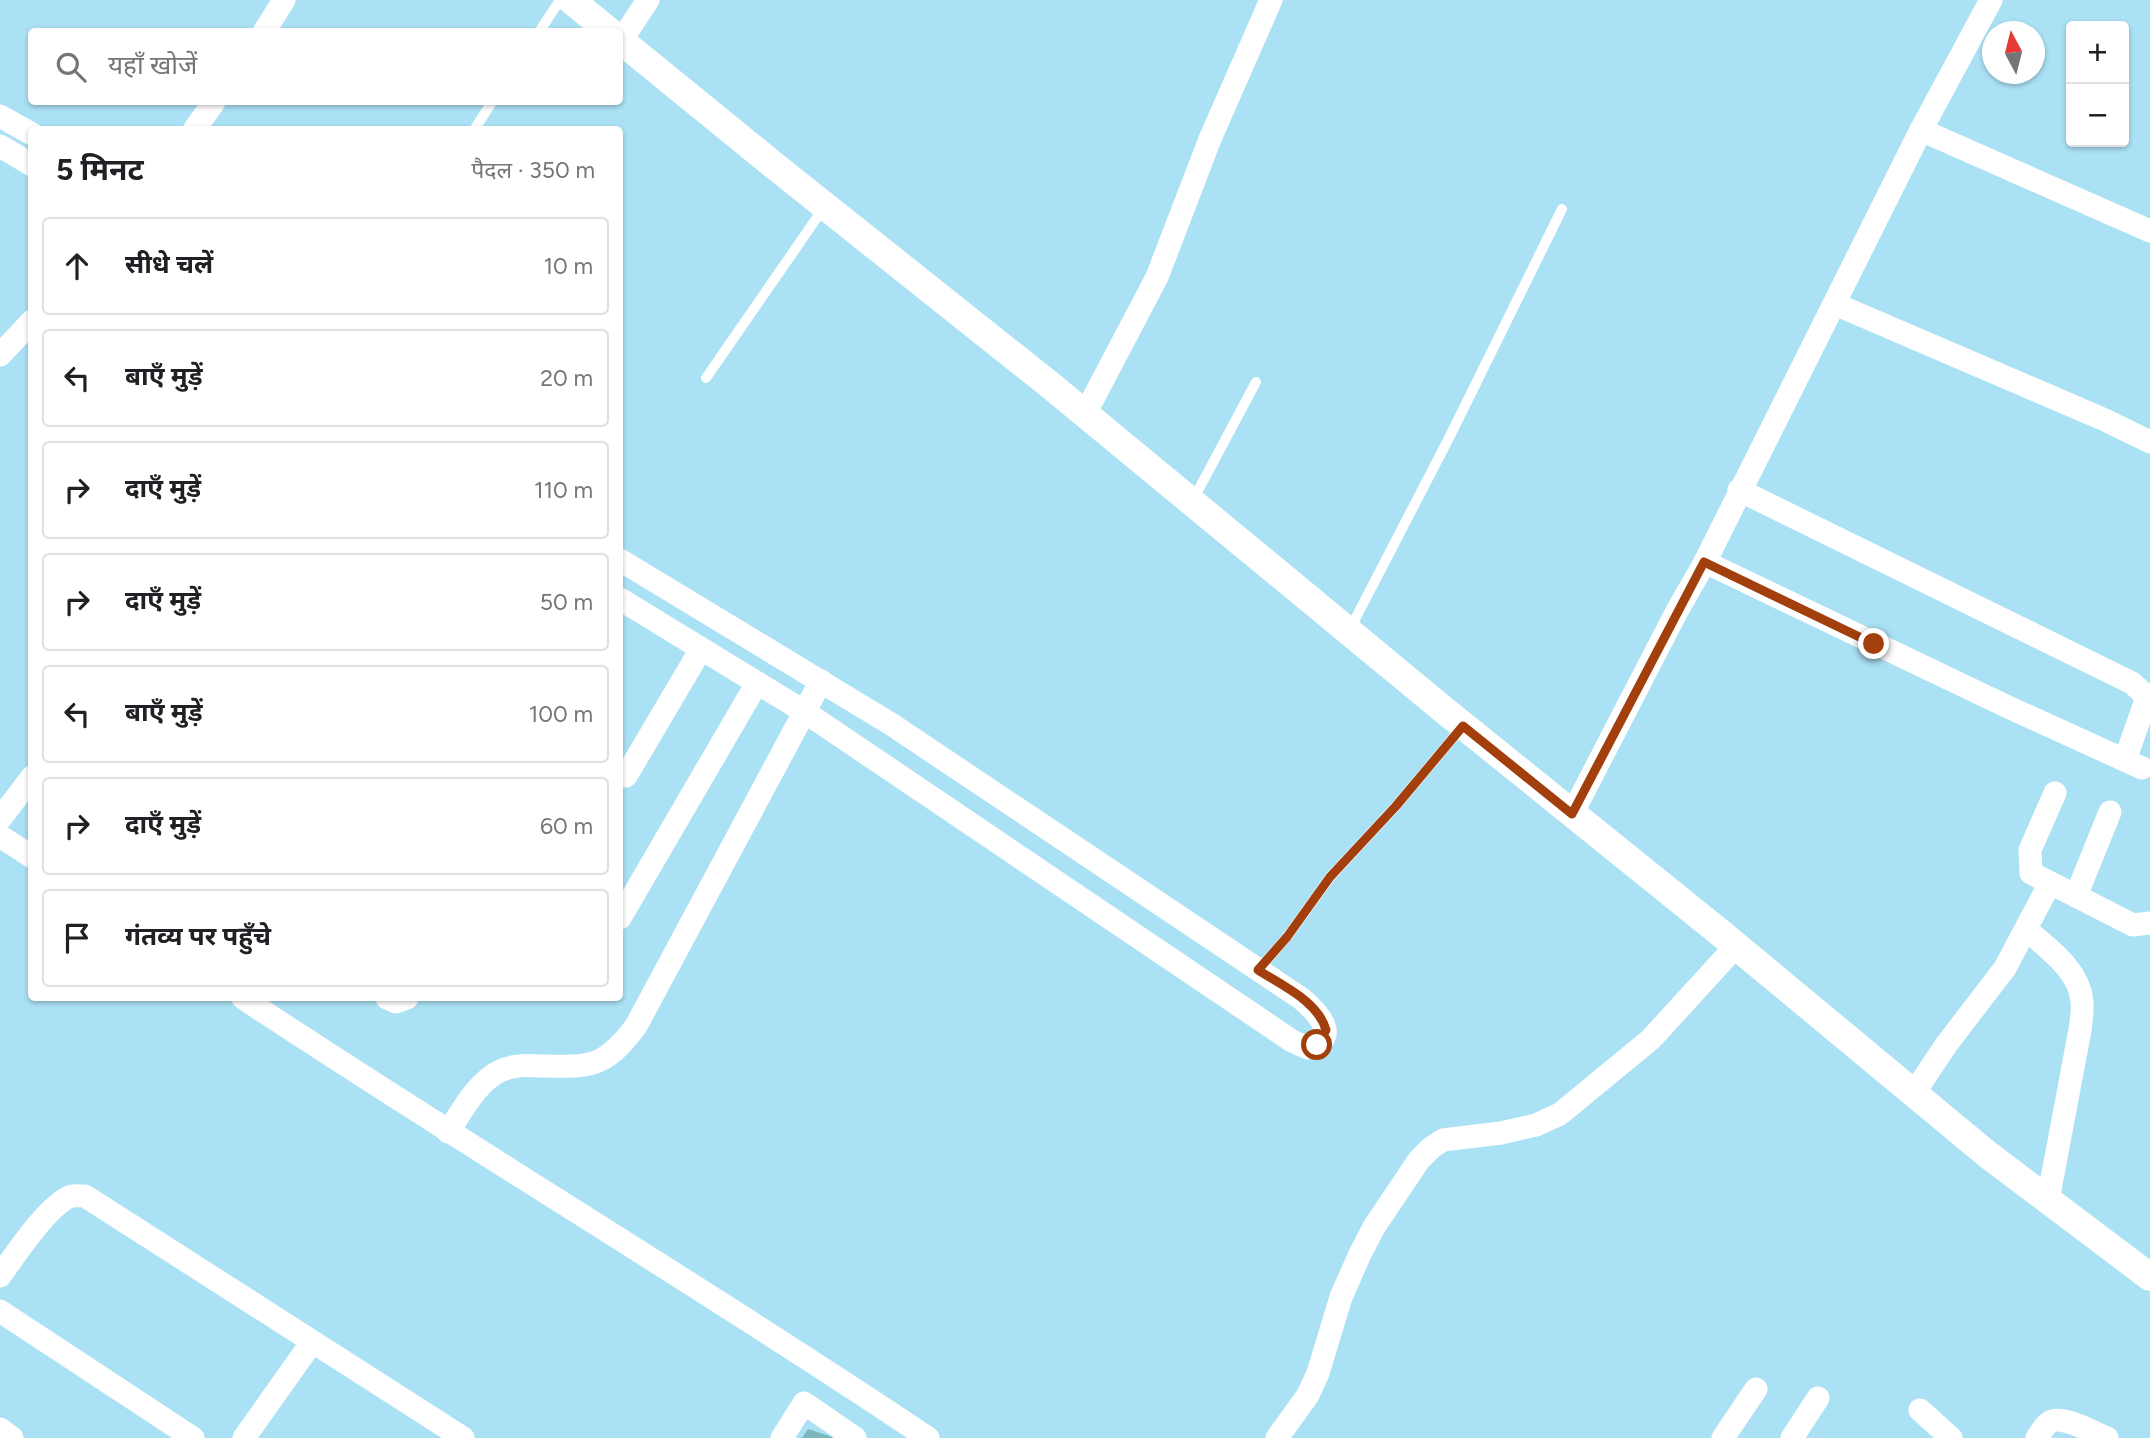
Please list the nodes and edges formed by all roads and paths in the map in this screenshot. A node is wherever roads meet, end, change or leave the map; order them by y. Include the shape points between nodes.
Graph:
1 (284, 0) edge
2 (560, 0) edge
3 (571, 0) edge
4 (648, 0) edge
5 (1271, 0) edge
6 (1991, 0) edge
7 (266, 28) edge
8 (542, 28) edge
9 (606, 28) edge
10 (623, 30) edge
11 (623, 42) edge
12 (212, 105) edge
13 (490, 105) edge
14 (0, 116) edge
15 (197, 126) edge
16 (477, 126) edge
17 (1922, 130) junction
18 (28, 132) edge
19 (0, 146) edge
20 (28, 162) edge
21 (825, 206) junction
22 (1562, 209) dead end
23 (2150, 231) edge
24 (1835, 304) junction
25 (28, 325) edge
26 (0, 355) edge
27 (706, 378) dead end
28 (1256, 382) dead end
29 (1085, 414) junction
30 (2150, 442) edge
31 (1739, 490) junction
32 (1192, 502) junction
33 (623, 562) edge
34 (1704, 562) junction
35 (623, 601) edge
36 (1349, 632) junction
37 (701, 649) junction
38 (821, 681) junction
39 (757, 683) junction
40 (805, 712) junction
41 (1463, 726) junction
42 (626, 776) dead end
43 (28, 782) edge
44 (2054, 793) dead end
45 (2110, 812) dead end
46 (1572, 814) junction
47 (0, 819) edge
48 (1037, 823) junction
49 (0, 836) edge
50 (28, 854) edge
51 (1014, 854) junction
52 (2050, 883) junction
53 (2076, 895) junction
54 (623, 913) edge
55 (2150, 923) edge
56 (2026, 929) junction
57 (1736, 946) junction
58 (1258, 970) junction
59 (248, 1001) edge
60 (1914, 1093) junction
61 (448, 1132) junction
62 (2048, 1200) junction
63 (0, 1276) edge
64 (2150, 1277) edge
65 (0, 1311) edge
66 (312, 1342) junction
67 (1756, 1389) dead end
68 (1818, 1398) dead end
69 (1920, 1410) dead end
70 (0, 1429) edge
71 (248, 1437) edge
72 (12, 1438) edge
73 (193, 1438) edge
74 (463, 1438) edge
75 (782, 1438) edge
76 (855, 1438) edge
77 (928, 1438) edge
78 (1277, 1438) edge
79 (1723, 1438) edge
80 (1791, 1438) edge
81 (1951, 1438) edge
82 (2037, 1438) edge
83 (2107, 1438) edge

1 - 7 street
2 - 8 lane
3 - 9 street
4 - 10 street
5 - 29 street via 1210,139 1157,277
6 - 17 street
11 - 21 street
12 - 15 street
13 - 16 lane
14 - 18 street
17 - 23 street
17 - 24 street
19 - 20 street
21 - 27 lane
21 - 29 street
22 - 36 lane
24 - 30 street
24 - 31 street
25 - 26 street
28 - 32 lane
29 - 32 street
31 - 34 street
31 - 34 street via 2132,683 2146,700 2134,764
32 - 36 street
33 - 38 street
34 - 46 street
35 - 37 street
36 - 41 street
37 - 39 street
37 - 42 street
38 - 40 street
38 - 48 street
39 - 40 street
39 - 54 street
40 - 51 street
40 - 61 street via 624,1042 603,1060 577,1067 522,1065 502,1070 487,1079
41 - 46 street
41 - 58 lane via 1330,877
43 - 47 street
44 - 52 street via 2029,862 2031,873
45 - 53 street
46 - 57 street
48 - 51 street
48 - 58 street
49 - 50 street
51 - 58 street via 1292,1041 1308,1048 1317,1045 1326,1030 1315,1010
52 - 53 street
52 - 56 street
53 - 55 street via 2133,925
56 - 60 street via 2005,968
56 - 62 street via 2067,967 2080,988 2082,1003
57 - 60 street
57 - 78 street via 1651,1039 1560,1114 1502,1133 1443,1140 1419,1160 1360,1254 1341,1297 1318,1373
59 - 61 street
60 - 62 street
61 - 77 street
62 - 64 street
63 - 66 street via 56,1206 71,1196 85,1196
65 - 73 street
66 - 71 street
66 - 74 street
67 - 79 street
68 - 80 street
69 - 81 street
70 - 72 street
75 - 76 street via 804,1403
82 - 83 street via 2052,1421 2061,1420

